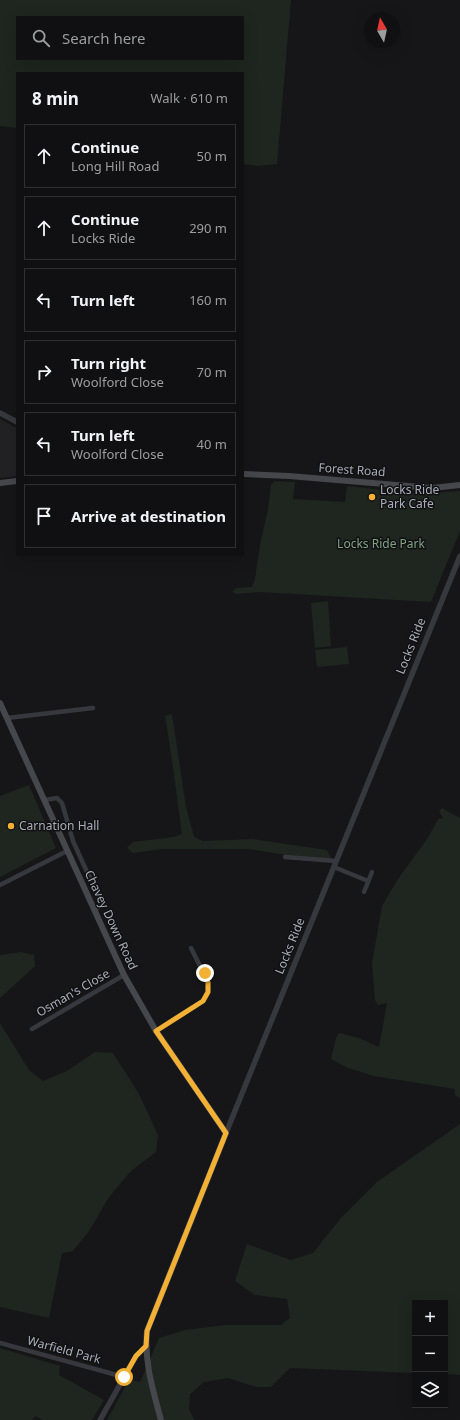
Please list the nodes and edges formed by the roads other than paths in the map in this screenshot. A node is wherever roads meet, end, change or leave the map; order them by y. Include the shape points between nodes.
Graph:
1 (0, 414) edge
2 (16, 422) edge
3 (244, 474) edge
4 (16, 481) edge
5 (0, 483) edge
6 (460, 485) edge
7 (460, 556) edge
8 (0, 703) edge
9 (93, 708) dead end
10 (7, 718) junction
11 (45, 800) junction
12 (67, 851) junction
13 (285, 857) dead end
14 (336, 861) junction
15 (334, 867) junction
16 (372, 872) dead end
17 (368, 881) junction
18 (0, 885) edge
19 (364, 892) dead end
20 (94, 910) junction
21 (191, 948) dead end
22 (124, 975) junction
23 (32, 1029) dead end
24 (156, 1031) junction
25 (226, 1133) junction
26 (0, 1343) edge
27 (146, 1346) junction
28 (124, 1377) junction
29 (100, 1420) edge
30 (161, 1420) edge

1 - 2 street
3 - 6 main road, Forest Road via 432,488
4 - 5 main road
7 - 14 street, Locks Ride
8 - 10 main road, Chavey Down Road
9 - 10 street
10 - 11 main road, Chavey Down Road
11 - 12 main road, Chavey Down Road
11 - 20 street via 57,798 62,803 73,841 102,898 101,904
12 - 18 street
12 - 20 main road, Chavey Down Road
13 - 14 street
14 - 15 street, Locks Ride
15 - 17 street
15 - 25 street, Locks Ride
16 - 17 street
17 - 19 street
20 - 22 main road, Chavey Down Road
21 - 24 street via 208,982 208,992 203,1001
22 - 23 street, Osman's Close
22 - 24 main road, Chavey Down Road
24 - 25 main road, Chavey Down Road
25 - 27 main road, Locks Ride via 147,1331
26 - 28 street, Warfield Park
27 - 28 street via 136,1356
27 - 30 main road, Locks Ride via 150,1377
28 - 29 street

